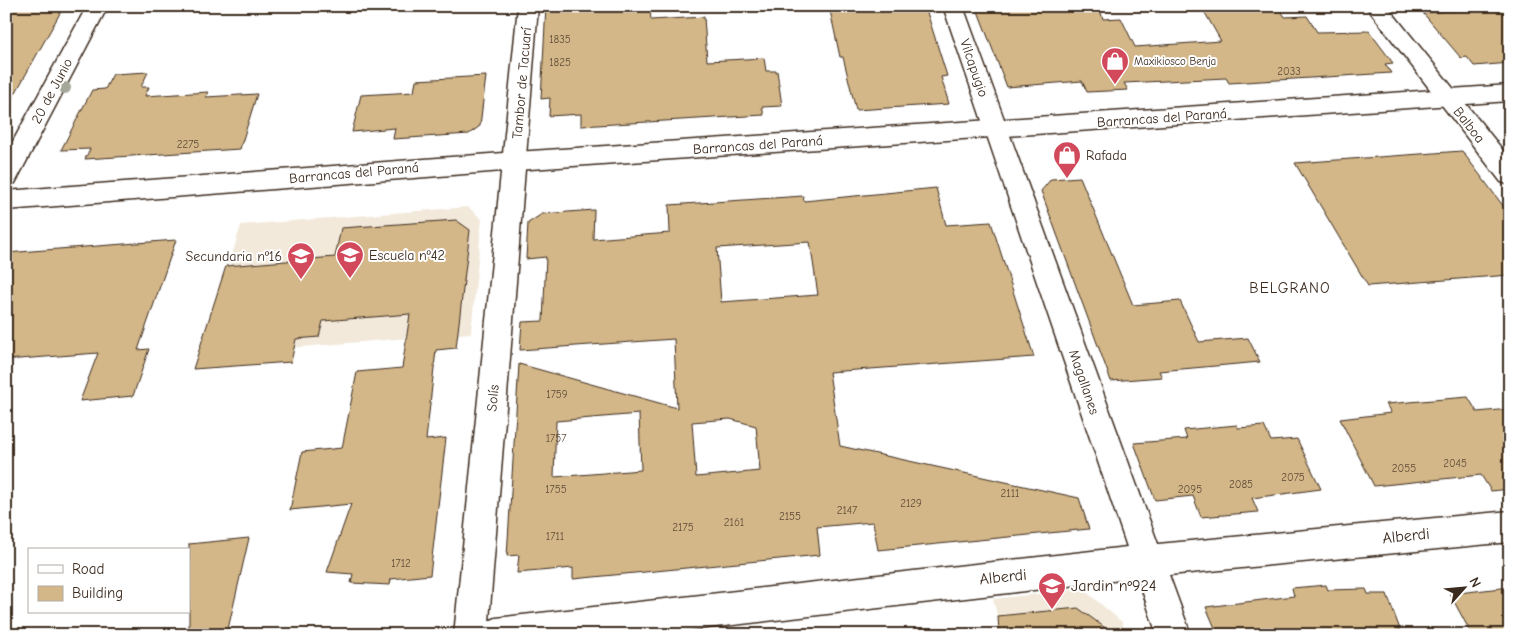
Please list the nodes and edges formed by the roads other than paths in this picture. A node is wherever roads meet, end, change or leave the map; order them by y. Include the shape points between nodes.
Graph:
1 (98, 6) edge
2 (528, 6) edge
3 (953, 6) edge
4 (1376, 6) edge
5 (1510, 93) edge
6 (1448, 98) junction
7 (995, 129) junction
8 (516, 161) junction
9 (1510, 176) edge
10 (6, 177) edge
11 (6, 201) edge
12 (1510, 526) edge
13 (1147, 561) junction
14 (471, 635) edge
15 (496, 635) edge
16 (1174, 635) edge

1 - 10 street, 20 de Junio
2 - 8 street, Tambor de Tacuarí
3 - 7 street, Vilcapugio
4 - 6 street, Balboa
5 - 6 street, Barrancas del Paraná
6 - 7 street, Barrancas del Paraná
6 - 9 street, Balboa
7 - 8 street, Barrancas del Paraná
7 - 13 street, Magallanes
8 - 11 street, Barrancas del Paraná
8 - 14 street, Solís
12 - 13 street, Alberdi
13 - 15 street, Alberdi
13 - 16 street, Magallanes

